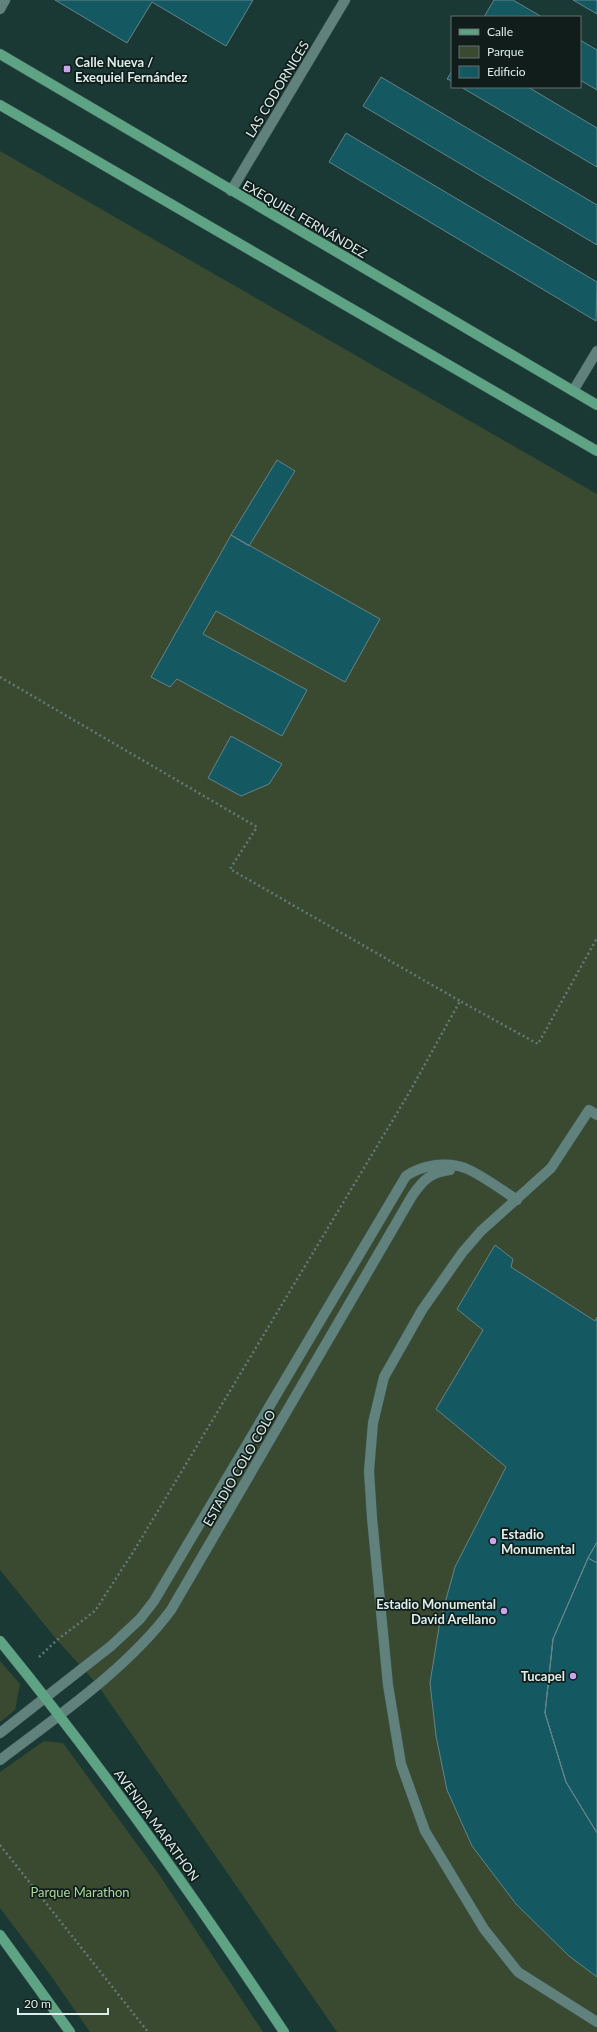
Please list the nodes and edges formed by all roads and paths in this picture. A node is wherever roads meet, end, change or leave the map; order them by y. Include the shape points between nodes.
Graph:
1 (5, 0) edge
2 (345, 0) edge
3 (0, 9) edge
4 (0, 54) edge
5 (0, 105) edge
6 (232, 191) junction
7 (597, 351) edge
8 (573, 391) junction
9 (597, 405) edge
10 (597, 451) edge
11 (0, 677) edge
12 (597, 938) edge
13 (460, 1001) junction
14 (597, 1115) edge
15 (464, 1168) junction
16 (517, 1200) junction
17 (57, 1640) dead end
18 (0, 1641) edge
19 (46, 1697) junction
20 (59, 1715) junction
21 (0, 1733) edge
22 (0, 1760) edge
23 (0, 1845) edge
24 (0, 1935) edge
25 (597, 2022) edge
26 (70, 2032) edge
27 (148, 2032) edge
28 (284, 2032) edge

1 - 3 street
2 - 6 street, LAS CODORNICES
4 - 6 main road, EXEQUIEL FERNÁNDEZ
5 - 10 main road
6 - 8 main road, EXEQUIEL FERNÁNDEZ
7 - 8 street
8 - 9 main road, EXEQUIEL FERNÁNDEZ
11 - 13 path via 257,827 230,869
12 - 13 path via 538,1044
13 - 17 path via 409,1093 135,1549 95,1611
14 - 16 street via 589,1110 551,1168
15 - 16 street, ESTADIO COLO COLO
15 - 19 street, ESTADIO COLO COLO via 429,1166 406,1176 154,1601 126,1633
15 - 20 street, ESTADIO COLO COLO via 426,1178 412,1196 171,1610 141,1646
16 - 25 street via 502,1211 462,1253 422,1310 384,1377 373,1423 369,1471 388,1685 401,1764 425,1831 484,1929 518,1972
18 - 19 main road, AVENIDA MARATHON
19 - 20 main road, AVENIDA MARATHON
19 - 21 street, ESTADIO COLO COLO
20 - 22 street, ESTADIO COLO COLO
20 - 28 main road, AVENIDA MARATHON via 210,1920
23 - 27 path
24 - 26 main road

